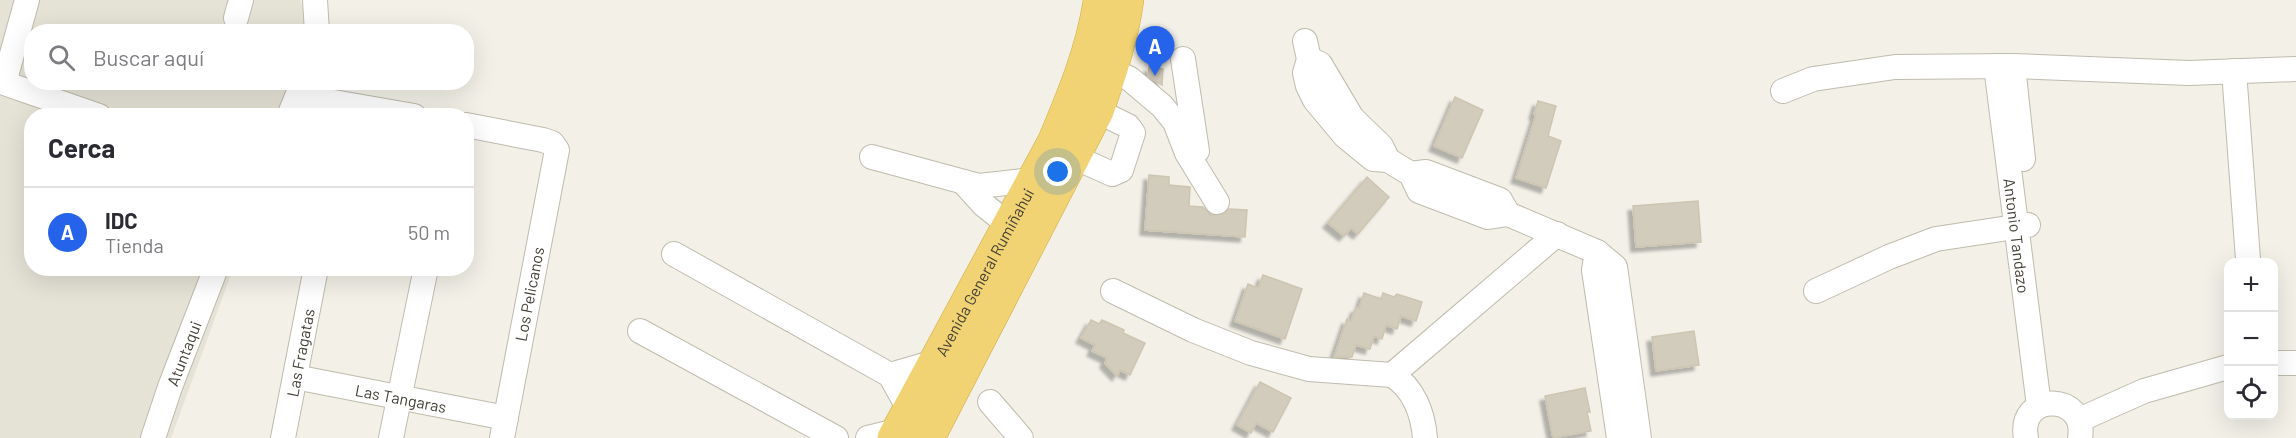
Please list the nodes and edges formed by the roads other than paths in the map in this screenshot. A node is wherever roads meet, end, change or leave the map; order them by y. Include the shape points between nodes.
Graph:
1 (27, 0) edge
2 (315, 0) edge
3 (1100, 0) edge
4 (1127, 0) edge
5 (316, 24) edge
6 (1307, 50) dead end
7 (1183, 59) dead end
8 (2004, 66) junction
9 (1110, 69) junction
10 (2296, 69) edge
11 (2234, 71) junction
12 (2, 90) edge
13 (1783, 91) dead end
14 (297, 98) edge
15 (69, 108) edge
16 (339, 108) edge
17 (1097, 111) junction
18 (474, 127) edge
19 (872, 157) dead end
20 (1074, 157) junction
21 (1201, 176) junction
22 (1033, 180) junction
23 (963, 182) junction
24 (1217, 202) dead end
25 (1009, 225) junction
26 (2023, 225) junction
27 (1557, 234) junction
28 (1598, 252) junction
29 (674, 254) dead end
30 (2248, 258) edge
31 (213, 276) edge
32 (314, 276) edge
33 (424, 276) edge
34 (1113, 291) dead end
35 (1816, 291) dead end
36 (640, 331) dead end
37 (935, 362) junction
38 (2278, 363) edge
39 (2296, 363) edge
40 (2224, 368) edge
41 (890, 375) junction
42 (1392, 375) junction
43 (295, 377) junction
44 (400, 397) junction
45 (990, 402) dead end
46 (2047, 404) junction
47 (504, 428) edge
48 (2079, 429) edge
49 (908, 433) edge
50 (2023, 437) edge
51 (153, 438) edge
52 (283, 438) edge
53 (392, 438) edge
54 (836, 438) edge
55 (1021, 438) edge
56 (1425, 438) edge
57 (1618, 438) edge
58 (1639, 438) edge

1 - 12 street
2 - 5 street
3 - 22 highway, Avenida General Rumiñahui via 1070,103
4 - 9 highway, Avenida General Rumiñahui
6 - 27 street via 1320,64 1352,118 1381,146 1388,160 1411,174 1419,190 1488,217 1508,214
7 - 21 street
8 - 11 street
8 - 13 street via 1895,67 1814,79
8 - 26 street, Antonio Tandazo
9 - 17 highway, Avenida General Rumiñahui
9 - 21 street via 1130,79 1162,106 1175,122
10 - 11 street
11 - 30 street
12 - 15 street
14 - 16 street
17 - 20 highway, Avenida General Rumiñahui
17 - 20 street via 1128,126 1133,133 1121,170 1112,174
18 - 47 street, Los Pelicanos via 543,140 557,150
19 - 23 street
20 - 49 highway, Avenida General Rumiñahui
21 - 24 street
22 - 23 street via 987,187
22 - 25 highway, Avenida General Rumiñahui
23 - 25 street via 984,206
25 - 37 highway, Avenida General Rumiñahui
26 - 35 street via 1936,239
26 - 46 street, Antonio Tandazo
27 - 28 street
27 - 42 street
28 - 57 street via 1594,270
28 - 58 street via 1616,267
29 - 41 street
31 - 51 street, Atuntaqui
32 - 43 street, Las Fragatas
33 - 44 street
34 - 42 street via 1251,353 1309,369
36 - 54 street
37 - 41 street
37 - 49 highway, Avenida General Rumiñahui
38 - 39 street
40 - 48 street via 2144,391
41 - 49 street
42 - 56 street via 1412,395 1423,419
43 - 44 street, Las Tangaras
43 - 52 street, Las Fragatas
44 - 47 street, Las Tangaras
44 - 53 street
45 - 55 street
46 - 48 street via 2064,405 2073,412
46 - 50 street via 2027,419

